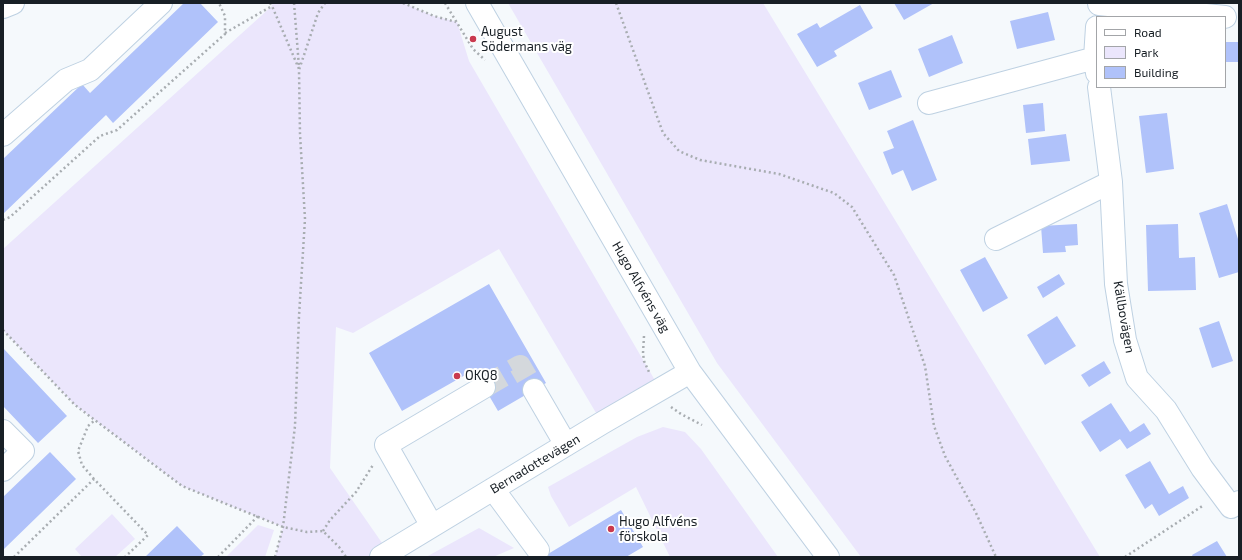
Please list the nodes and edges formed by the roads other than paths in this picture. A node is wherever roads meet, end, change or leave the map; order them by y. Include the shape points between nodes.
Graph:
1 (13, 3) edge
2 (161, 3) edge
3 (477, 3) edge
4 (3, 7) edge
5 (1098, 8) edge
6 (1211, 16) edge
7 (1226, 17) edge
8 (1239, 19) edge
9 (1096, 66) edge
10 (1099, 88) edge
11 (929, 103) dead end
12 (3, 135) edge
13 (1112, 182) junction
14 (996, 239) dead end
15 (690, 372) junction
16 (484, 387) tunnel mouth
17 (534, 390) tunnel mouth
18 (3, 431) edge
19 (566, 445) junction
20 (3, 470) edge
21 (493, 489) junction
22 (1230, 498) edge
23 (432, 526) junction
24 (538, 550) dead end
25 (381, 557) edge
26 (828, 557) edge

1 - 4 street
2 - 12 street via 90,70 66,80
3 - 15 street, Hugo Alfvéns väg
5 - 6 street
7 - 8 street
9 - 11 street
10 - 13 street, Källbovägen
13 - 14 street
13 - 22 street, Källbovägen via 1116,284 1125,340 1137,378 1166,410 1202,468
15 - 19 street, Bernadottevägen
15 - 26 street, Hugo Alfvéns väg
16 - 23 street via 386,445
17 - 19 street
18 - 20 street via 23,451
19 - 21 street, Bernadottevägen
21 - 23 street, Bernadottevägen
21 - 24 street
23 - 25 street, Bernadottevägen

